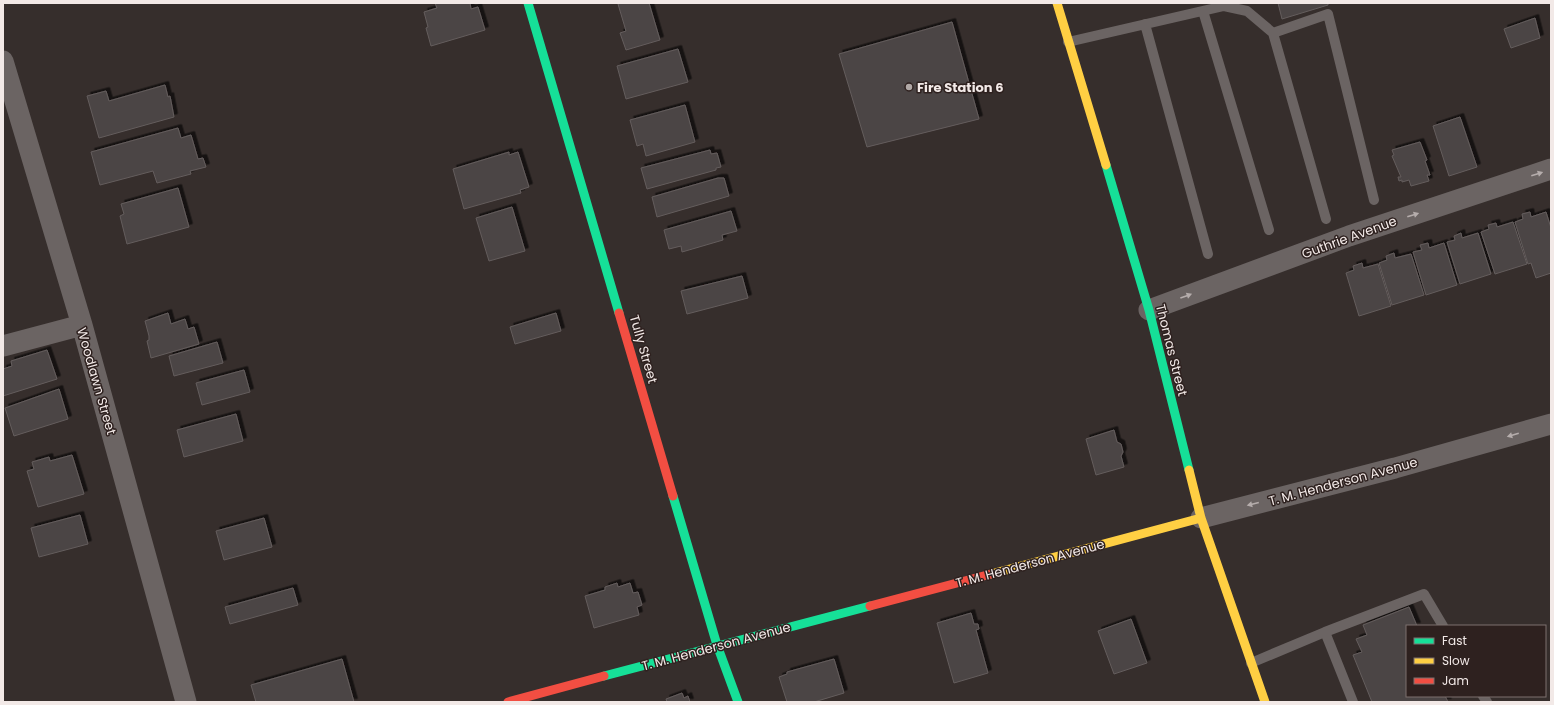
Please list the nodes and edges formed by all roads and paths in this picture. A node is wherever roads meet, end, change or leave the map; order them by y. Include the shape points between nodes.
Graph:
1 (528, 3) edge
2 (1057, 3) edge
3 (1203, 11) junction
4 (1145, 24) junction
5 (1273, 33) junction
6 (1068, 42) junction
7 (3, 61) edge
8 (1551, 169) edge
9 (1374, 200) dead end
10 (1326, 219) dead end
11 (1269, 230) dead end
12 (1208, 254) dead end
13 (1149, 310) junction
14 (82, 325) junction
15 (3, 346) edge
16 (1551, 424) edge
17 (1201, 518) junction
18 (1442, 625) edge
19 (1325, 632) junction
20 (717, 645) junction
21 (1251, 663) junction
22 (186, 702) edge
23 (508, 702) edge
24 (738, 702) edge
25 (1265, 702) edge
26 (1354, 702) edge

1 - 20 street, Tully Street
2 - 6 street, Thomas Street
3 - 4 lane
3 - 5 lane via 1224,6 1247,11
3 - 11 lane
4 - 6 lane
4 - 12 lane
5 - 9 lane via 1328,14
5 - 10 lane
6 - 13 street, Thomas Street
7 - 14 street, Woodlawn Street
13 -> 8 street, Guthrie Avenue via 1349,236
13 - 17 street, Thomas Street
14 - 15 street
14 - 22 street, Woodlawn Street
16 -> 17 street, T. M. Henderson Avenue via 1395,468
17 - 20 street, T. M. Henderson Avenue
17 - 21 street, Thomas Street
18 - 19 lane via 1424,594
19 - 21 lane
19 - 26 lane
20 - 23 street, T. M. Henderson Avenue
20 - 24 street, Tully Street
21 - 25 street, Thomas Street

